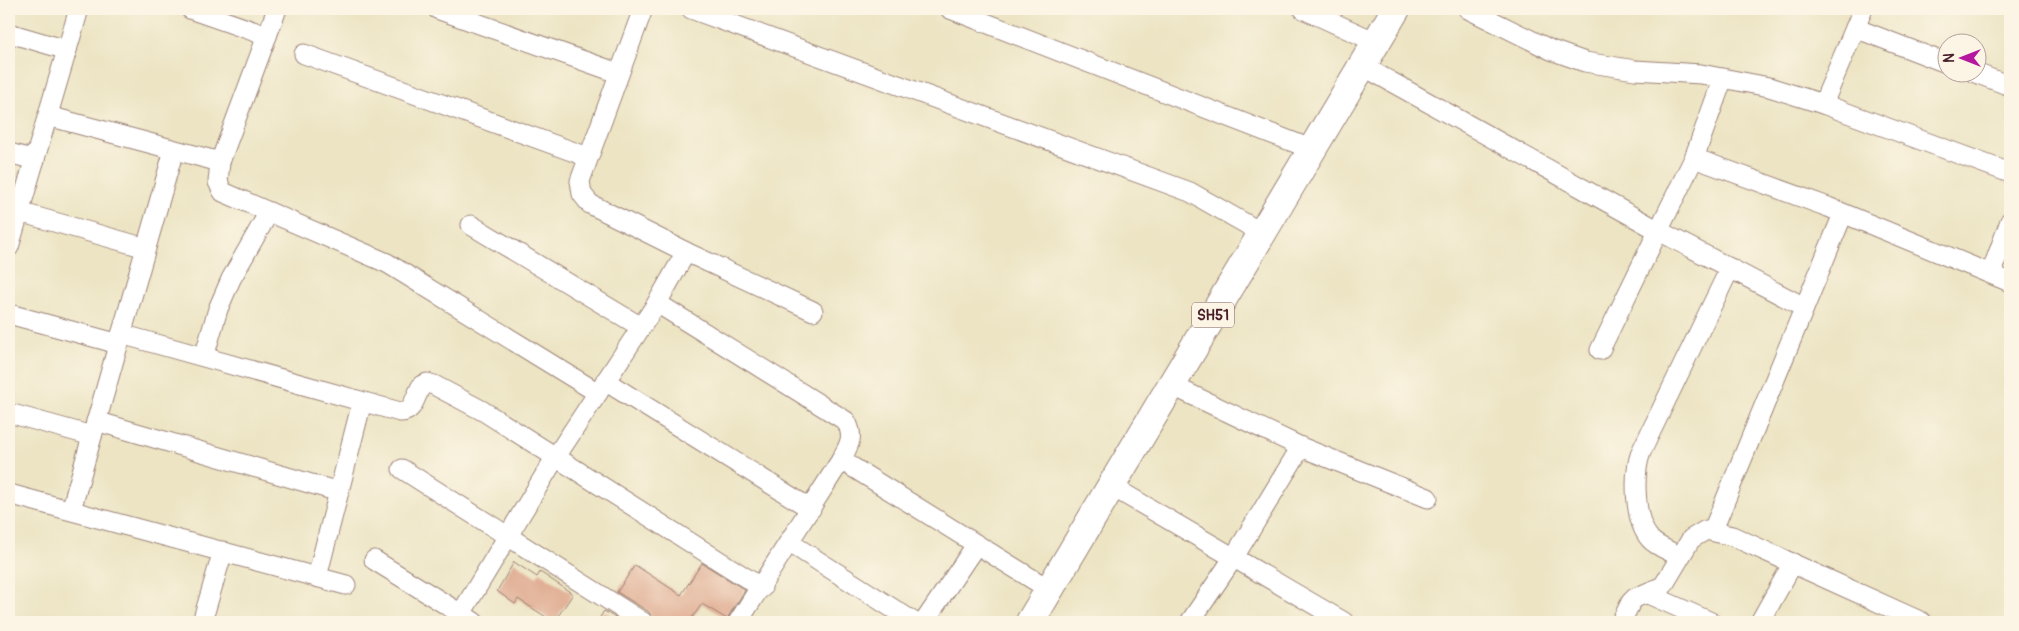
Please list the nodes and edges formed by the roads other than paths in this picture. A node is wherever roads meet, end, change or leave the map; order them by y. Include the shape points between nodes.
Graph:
1 (79, 9) edge
2 (190, 9) edge
3 (277, 9) edge
4 (437, 9) edge
5 (643, 9) edge
6 (691, 9) edge
7 (950, 9) edge
8 (1304, 9) edge
9 (1396, 9) edge
10 (1468, 9) edge
11 (1863, 9) edge
12 (1855, 28) junction
13 (9, 33) edge
14 (267, 36) junction
15 (1376, 42) junction
16 (67, 50) junction
17 (304, 54) dead end
18 (1936, 59) edge
19 (1362, 65) junction
20 (618, 74) junction
21 (1986, 77) edge
22 (1723, 78) junction
23 (2010, 86) edge
24 (1823, 104) junction
25 (48, 116) junction
26 (1311, 148) junction
27 (174, 150) junction
28 (9, 153) edge
29 (588, 157) junction
30 (1694, 158) junction
31 (34, 160) junction
32 (220, 162) junction
33 (2010, 173) edge
34 (19, 212) junction
35 (269, 212) junction
36 (1844, 214) junction
37 (2010, 221) edge
38 (470, 225) dead end
39 (1659, 231) junction
40 (1262, 234) junction
41 (9, 247) edge
42 (146, 248) junction
43 (686, 252) junction
44 (1730, 268) junction
45 (1991, 273) junction
46 (2010, 282) edge
47 (658, 303) junction
48 (1804, 307) junction
49 (814, 311) dead end
50 (9, 314) edge
51 (641, 327) junction
52 (120, 339) junction
53 (1600, 350) dead end
54 (204, 358) junction
55 (1171, 385) junction
56 (602, 387) junction
57 (362, 402) junction
58 (9, 413) edge
59 (94, 428) junction
60 (1301, 448) junction
61 (555, 458) junction
62 (841, 460) junction
63 (402, 468) dead end
64 (1111, 486) junction
65 (339, 492) junction
66 (9, 494) edge
67 (1428, 498) dead end
68 (811, 509) junction
69 (71, 510) junction
70 (1713, 530) junction
71 (508, 536) junction
72 (790, 543) junction
73 (976, 545) junction
74 (223, 551) junction
75 (1680, 556) junction
76 (1234, 557) junction
77 (374, 560) dead end
78 (1793, 563) junction
79 (317, 576) junction
80 (346, 585) dead end
81 (762, 588) junction
82 (1050, 590) junction
83 (1648, 594) junction
84 (1318, 616) edge
85 (464, 620) edge
86 (202, 622) edge
87 (642, 622) edge
88 (738, 622) edge
89 (914, 622) edge
90 (924, 622) edge
91 (1030, 622) edge
92 (1190, 622) edge
93 (1344, 622) edge
94 (1621, 622) edge
95 (1711, 622) edge
96 (1760, 622) edge
97 (1922, 622) edge

1 - 16 street
2 - 14 street
3 - 14 street
4 - 20 street
5 - 20 street
6 - 40 street via 1190,192
7 - 26 street
8 - 15 street
9 - 15 main road, SH51
10 - 22 street via 1552,50 1586,62
11 - 12 street
12 - 18 street
12 - 24 street
13 - 16 street
14 - 32 street
15 - 19 main road, SH51
16 - 25 street
17 - 29 street
19 - 26 main road, SH51
19 - 39 street
20 - 29 street
21 - 23 street
22 - 24 street via 1769,87
22 - 30 street
24 - 33 street
25 - 27 street
25 - 31 street
26 - 40 main road, SH51
27 - 32 street
27 - 42 street
28 - 31 street
29 - 43 street via 580,181 582,194 590,204
30 - 36 street
30 - 39 street
31 - 34 street
32 - 35 street via 218,182 223,192
34 - 41 street
34 - 42 street
35 - 54 street via 231,279 218,309
35 - 56 street via 387,263
36 - 45 street
36 - 48 street
37 - 45 street
38 - 51 street
39 - 44 street
39 - 53 street
40 - 55 main road, SH51
42 - 52 street
43 - 47 street
43 - 49 street
44 - 48 street
44 - 75 street via 1637,466 1636,489 1646,534
45 - 46 street
47 - 51 street
47 - 62 street via 846,421 852,431 851,441
48 - 70 street
50 - 52 street
51 - 56 street
52 - 54 street
52 - 59 street
54 - 57 street
55 - 60 street
55 - 64 main road, SH51
56 - 61 street
56 - 68 street
57 - 61 street via 406,413 422,385 434,385 483,411
57 - 65 street
58 - 59 street
59 - 65 street
59 - 69 street
60 - 67 street
60 - 76 street
61 - 71 street
61 - 81 street
62 - 68 street
62 - 73 street
63 - 71 street
64 - 76 street
64 - 82 main road, SH51
65 - 79 street
66 - 69 street
68 - 72 street
69 - 74 street
70 - 75 street via 1691,538
70 - 78 street
71 - 85 street
71 - 87 street
72 - 81 street
72 - 89 street
73 - 82 street
73 - 90 street
74 - 79 street
74 - 86 street
75 - 83 street via 1663,586
76 - 84 street
76 - 92 street
77 - 85 street
78 - 96 street
78 - 97 street
79 - 80 street
81 - 88 street
82 - 91 main road, SH51
83 - 94 street via 1631,602
83 - 95 street
84 - 93 street

